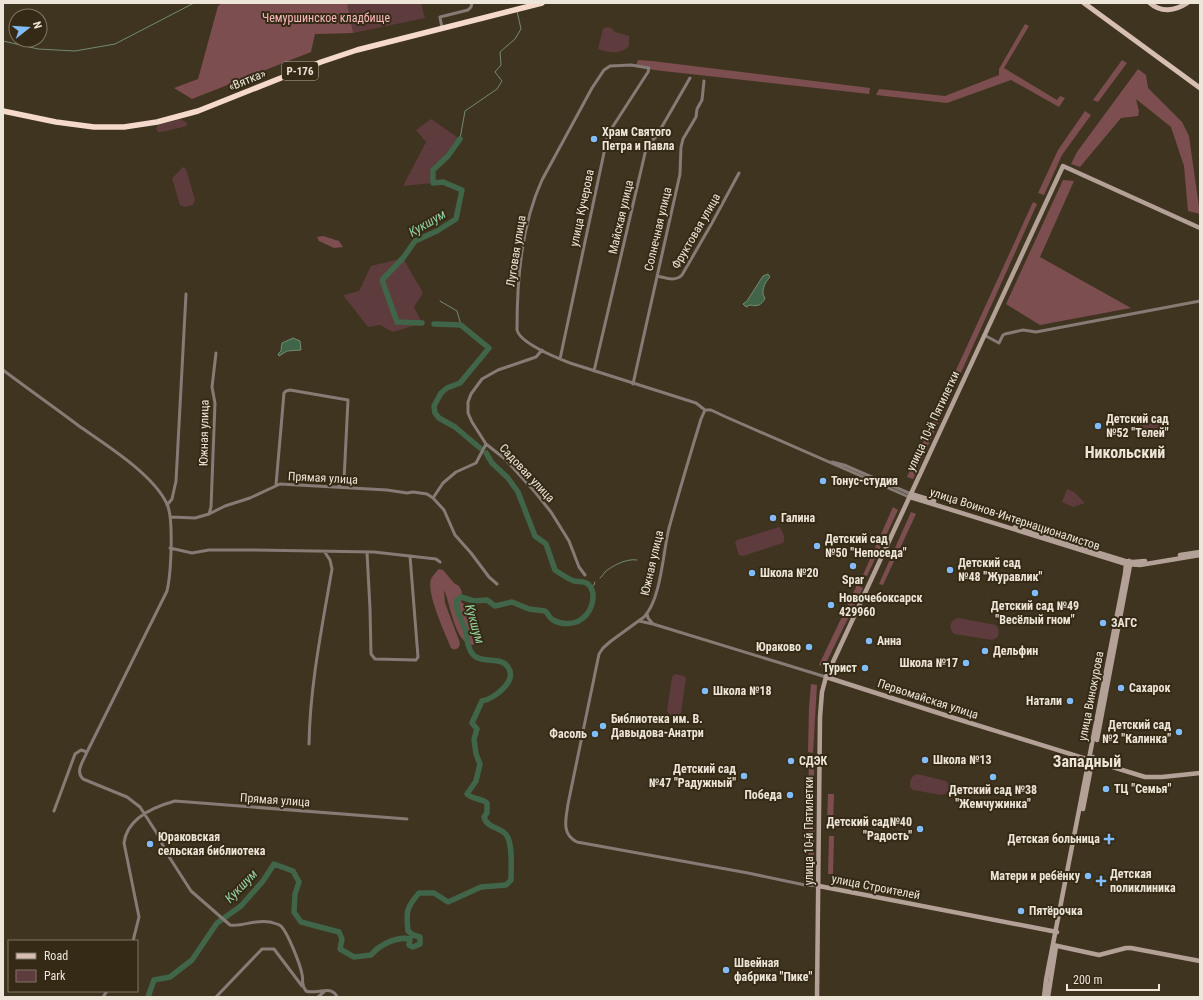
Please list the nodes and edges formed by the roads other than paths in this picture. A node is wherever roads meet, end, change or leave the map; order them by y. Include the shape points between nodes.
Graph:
1 (472, 3) edge
2 (542, 3) edge
3 (1084, 3) edge
4 (1150, 3) edge
5 (1187, 3) edge
6 (442, 28) junction
7 (648, 72) joint
8 (690, 78) dead end
9 (704, 81) dead end
10 (1200, 88) edge
11 (3, 111) edge
12 (739, 173) dead end
13 (1200, 228) edge
14 (657, 276) junction
15 (186, 294) dead end
16 (1200, 301) edge
17 (518, 334) joint
18 (984, 335) junction
19 (542, 350) junction
20 (216, 353) dead end
21 (560, 359) junction
22 (3, 370) edge
23 (594, 371) junction
24 (633, 384) junction
25 (706, 410) junction
26 (486, 444) junction
27 (344, 480) junction
28 (276, 485) junction
29 (338, 487) junction
30 (348, 488) junction
31 (910, 495) junction
32 (433, 498) junction
33 (167, 505) junction
34 (209, 514) junction
35 (171, 517) junction
36 (170, 548) junction
37 (324, 552) junction
38 (367, 552) junction
39 (1200, 552) edge
40 (1200, 555) edge
41 (410, 556) junction
42 (440, 562) dead end
43 (1128, 564) junction
44 (585, 575) dead end
45 (497, 584) dead end
46 (648, 613) junction
47 (639, 621) junction
48 (653, 624) junction
49 (826, 677) junction
50 (309, 744) dead end
51 (86, 752) junction
52 (1091, 760) junction
53 (1200, 774) edge
54 (54, 811) dead end
55 (144, 813) junction
56 (407, 819) dead end
57 (572, 840) joint
58 (819, 886) junction
59 (1057, 932) junction
60 (134, 940) edge
61 (1055, 946) junction
62 (1200, 961) edge
63 (302, 986) junction
64 (325, 991) junction
65 (216, 997) edge
66 (318, 997) edge
67 (337, 997) edge
68 (817, 997) edge
69 (1044, 997) edge
70 (1048, 997) edge

1 - 6 street via 468,10 440,17
2 - 6 highway, «Вятка» / Р-176
3 - 10 main road
4 - 5 main road via 1162,10 1171,10
6 - 11 highway, «Вятка» / Р-176 via 374,45 321,62 198,111 157,122 94,127
7 - 17 street, Луговая улица via 649,68 631,65 610,66 604,70 536,195 521,263
7 - 21 street, улица Кучерова via 608,134
8 - 23 street, Майская улица via 656,137 646,149
9 - 14 street, Солнечная улица via 702,100 681,147 680,174
12 - 14 street, Фруктовая улица via 682,275 673,279
13 - 18 main road, улица 10-й Пятилетки via 1063,166
14 - 24 street, Солнечная улица
15 - 33 street via 176,481 172,500
16 - 18 street via 1036,332 1023,330 1005,334 999,343
17 - 19 street, улица Воинов-Интернационалистов
18 - 31 main road, улица 10-й Пятилетки
19 - 21 street, улица Воинов-Интернационалистов
19 - 26 street, Садовая улица via 536,357 490,373 473,390 468,402 468,413
20 - 34 street, Южная улица via 212,387 215,403
21 - 23 street, улица Воинов-Интернационалистов
22 - 33 street via 119,454 155,486
23 - 24 street, улица Воинов-Интернационалистов
24 - 25 street, улица Воинов-Интернационалистов via 696,403
25 - 31 street, улица Воинов-Интернационалистов
25 - 46 street, Южная улица via 701,419 672,519 656,590
26 - 32 street via 476,463 459,470 446,480
26 - 44 street, Садовая улица via 505,459 551,512 569,541 579,567
27 - 28 street via 348,400 286,391
27 - 29 street
27 - 30 street
28 - 29 street, Прямая улица
28 - 34 street, Прямая улица
29 - 30 street, Прямая улица
30 - 32 street, Прямая улица via 413,492 427,494
31 - 43 main road, улица Воинов-Интернационалистов
31 - 49 main road, улица 10-й Пятилетки
32 - 45 street via 444,510 455,535 488,577
33 - 35 street
34 - 35 street, Прямая улица via 195,518
35 - 36 street
36 - 37 street via 192,553 209,550
36 - 51 street via 169,583 164,600
37 - 38 street
37 - 50 street via 330,560 332,569 319,640 309,722
38 - 41 street
38 - 41 street via 371,654 375,659 416,660 418,657
39 - 43 main road, улица Воинов-Интернационалистов
40 - 43 main road, улица Воинов-Интернационалистов via 1140,565
41 - 42 street via 436,559
43 - 52 main road, улица Винокурова
46 - 47 street, Южная улица
46 - 48 street via 648,618
47 - 48 street, Первомайская улица
47 - 57 street, Южная улица via 605,645 599,654 566,820 566,831
48 - 49 street, Первомайская улица
49 - 52 main road, Первомайская улица
49 - 58 main road, улица 10-й Пятилетки via 820,717
51 - 54 street via 81,750 75,754
51 - 55 street via 79,775 126,797
52 - 53 main road, Первомайская улица via 1145,777
52 - 59 main road, улица Винокурова
55 - 56 street, Прямая улица via 175,801
55 - 60 street via 125,836 124,843 139,917
55 - 63 street via 191,891 213,911 230,925 254,921 280,925 288,937 302,974
57 - 58 street, улица Строителей
58 - 59 main road, улица Строителей
58 - 68 main road, улица 10-й Пятилетки
59 - 61 main road, улица Винокурова
61 - 62 main road via 1099,954 1131,948
61 - 69 main road, улица Винокурова
61 - 70 main road, улица Винокурова
63 - 64 street via 308,992
63 - 65 street via 274,949 262,949
64 - 66 street
64 - 67 street via 335,992

